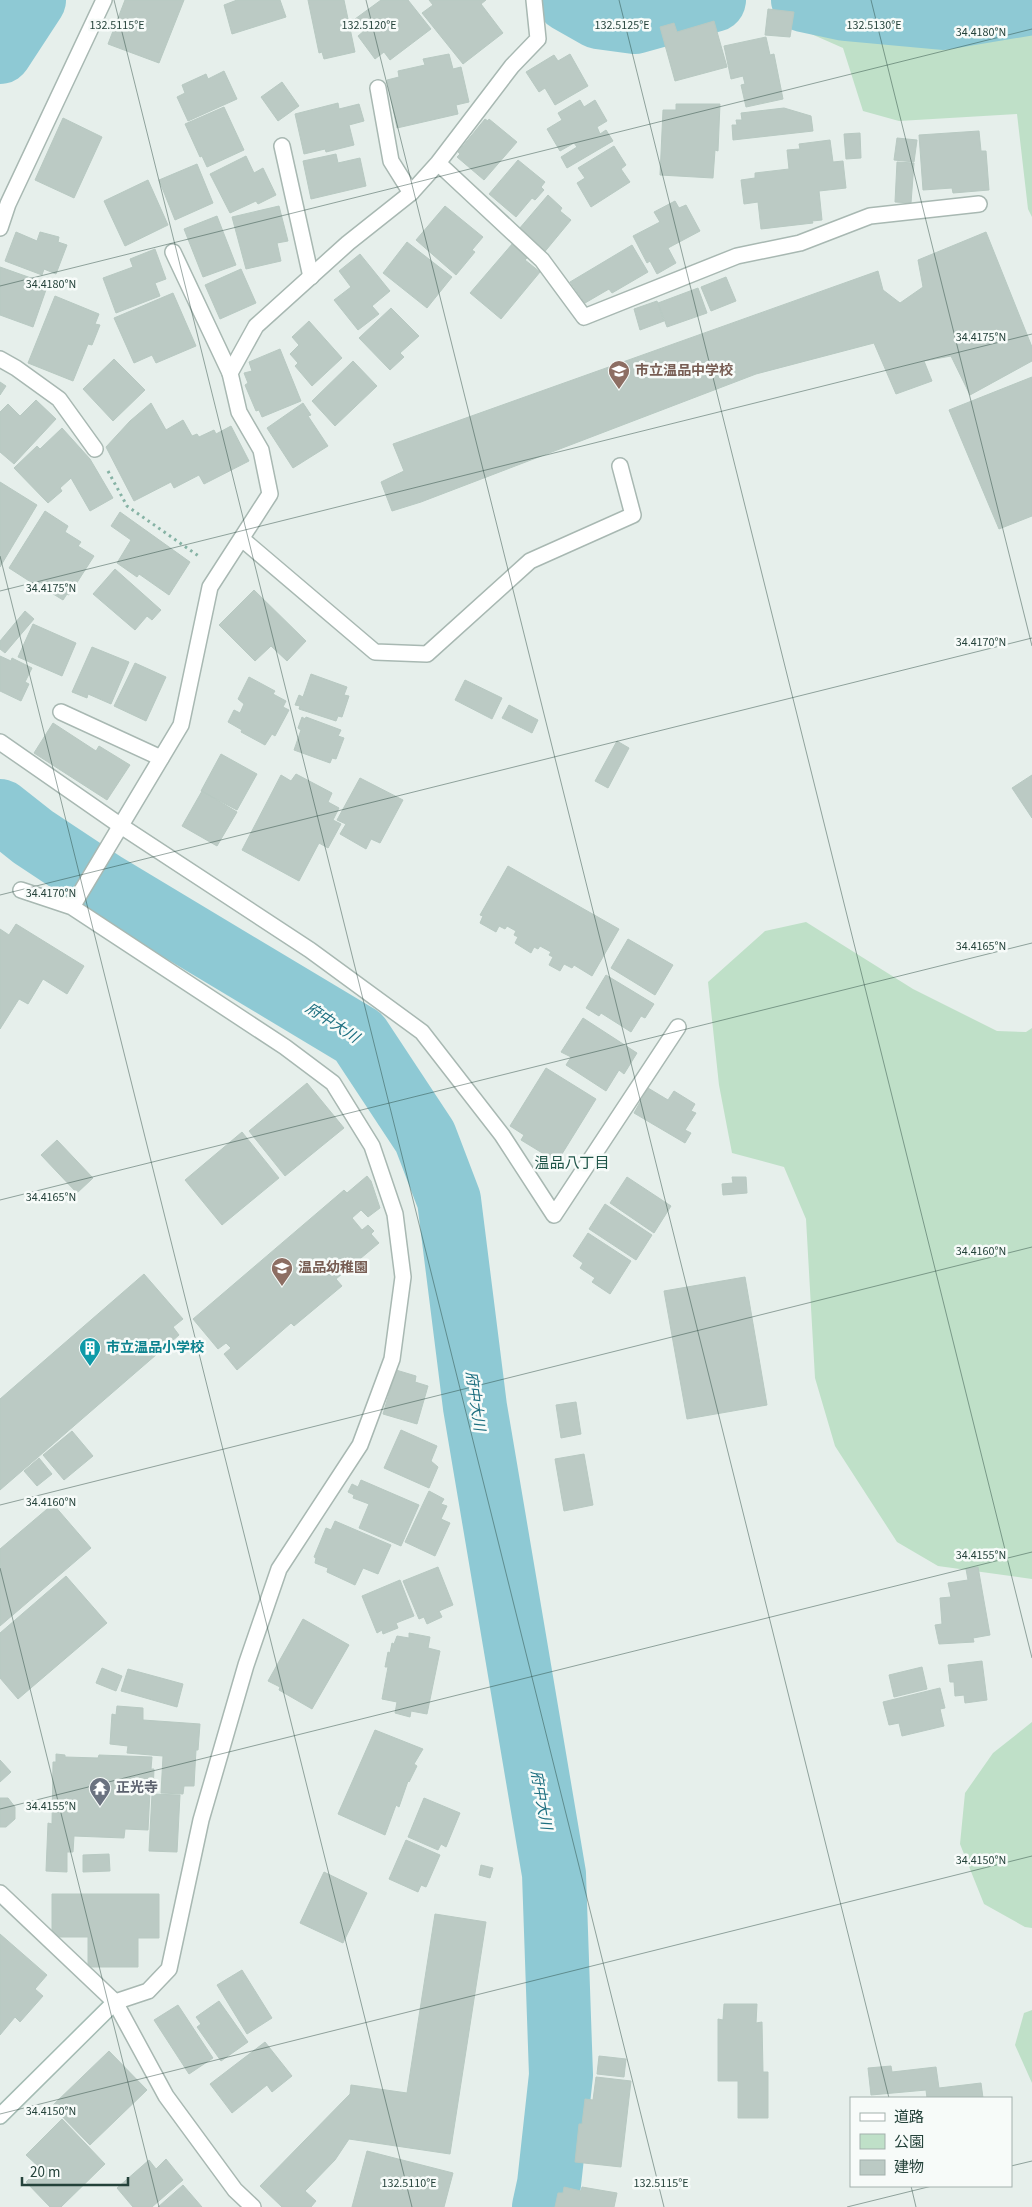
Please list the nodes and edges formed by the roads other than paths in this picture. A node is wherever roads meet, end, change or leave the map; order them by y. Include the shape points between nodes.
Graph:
1 (104, 0) edge
2 (534, 0) edge
3 (378, 88) dead end
4 (282, 146) dead end
5 (438, 163) junction
6 (411, 193) junction
7 (979, 204) dead end
8 (0, 228) edge
9 (173, 252) dead end
10 (311, 277) junction
11 (0, 359) edge
12 (230, 373) junction
13 (95, 449) road end
14 (620, 466) dead end
15 (242, 539) junction
16 (61, 712) dead end
17 (0, 742) edge
18 (161, 758) junction
19 (121, 826) junction
20 (21, 890) dead end
21 (74, 903) junction
22 (678, 1027) dead end
23 (0, 1893) edge
24 (115, 2002) junction
25 (0, 2116) edge
26 (253, 2207) edge

1 - 8 street via 8,204
2 - 5 street via 538,39 512,66
3 - 6 street via 391,161
4 - 10 street
5 - 6 street
5 - 7 street via 542,260 584,317 737,256 800,243 870,216
6 - 10 street
9 - 12 street
10 - 12 street via 256,326
11 - 13 street via 59,399
12 - 15 street via 239,412 261,450 270,494
14 - 15 street via 632,515 530,561 427,654 375,652
15 - 18 street via 210,587 182,725
16 - 18 street
17 - 19 street
18 - 19 street
19 - 21 street
19 - 22 street via 310,950 422,1032 502,1135 554,1215
20 - 21 street
21 - 24 street via 333,1083 372,1146 395,1214 402,1278 392,1359 360,1445 279,1569 246,1665 201,1820 169,1969 148,1991
23 - 24 street
24 - 25 street
24 - 26 street via 166,2096 235,2190

